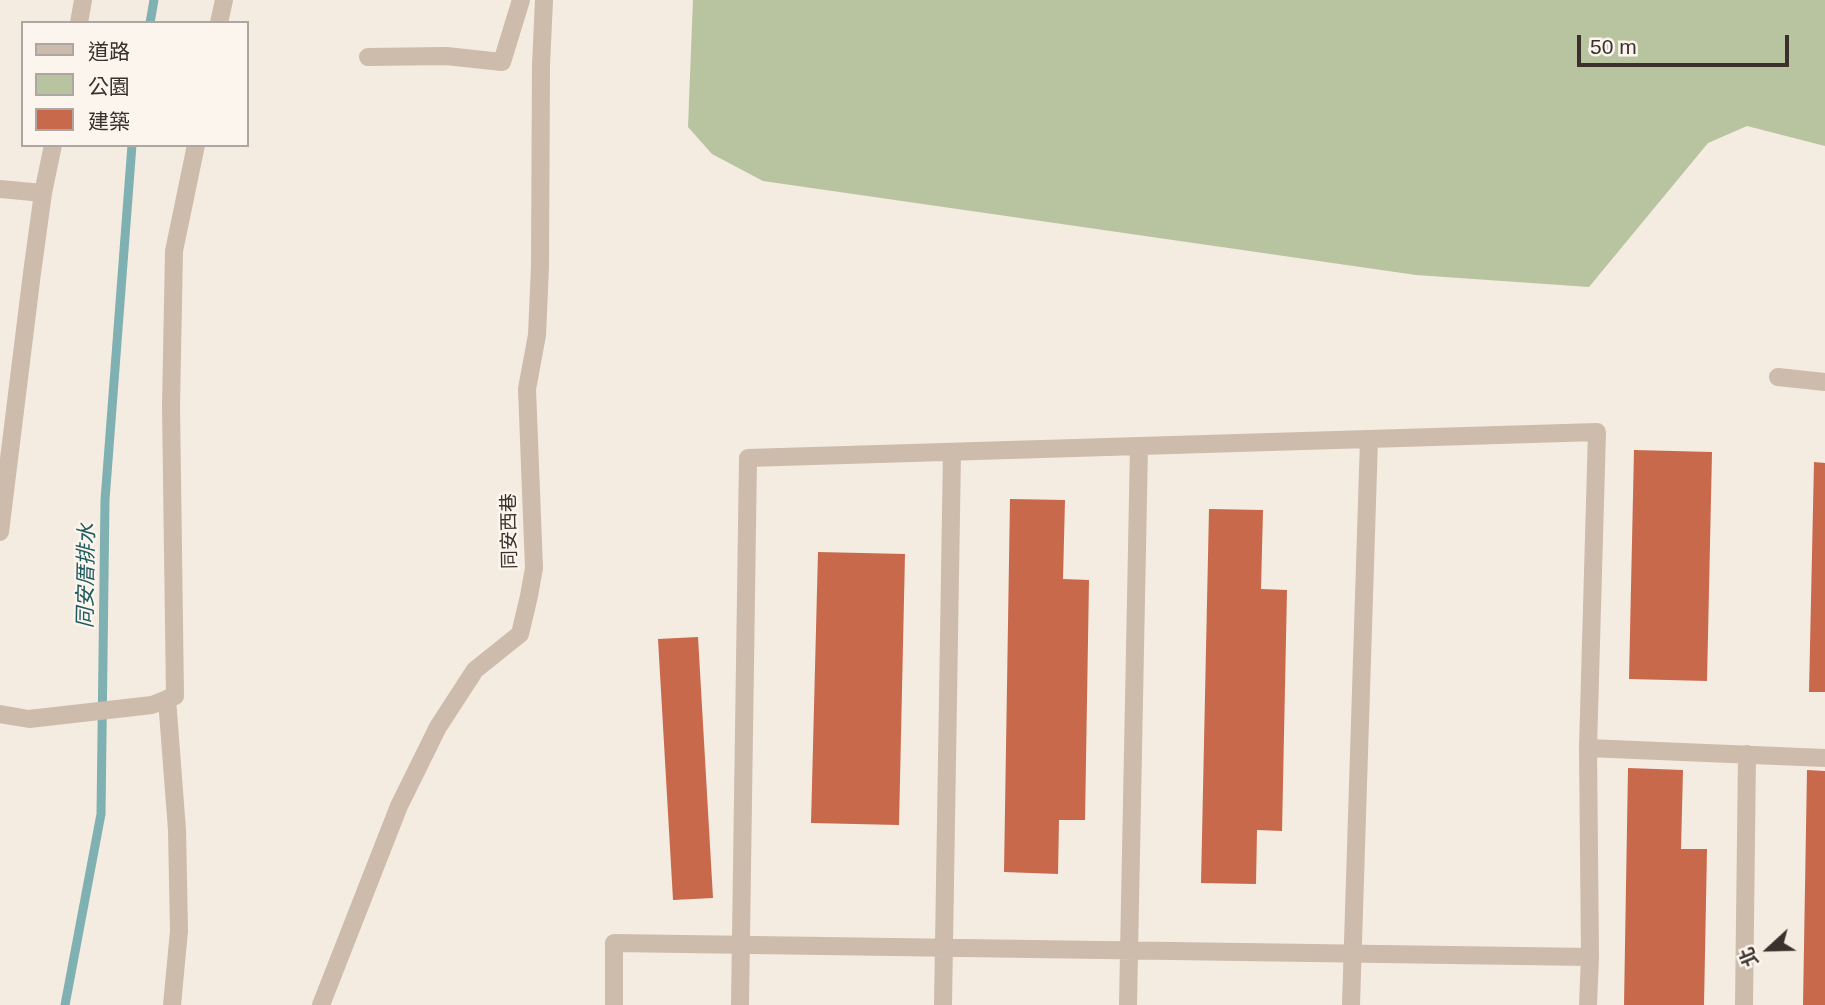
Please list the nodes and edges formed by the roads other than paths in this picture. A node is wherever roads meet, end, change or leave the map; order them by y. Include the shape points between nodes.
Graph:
1 (83, 0) edge
2 (224, 0) edge
3 (521, 0) edge
4 (544, 0) edge
5 (79, 21) edge
6 (219, 21) edge
7 (368, 57) dead end
8 (53, 147) edge
9 (196, 147) edge
10 (0, 189) edge
11 (43, 193) junction
12 (1778, 377) dead end
13 (1825, 382) edge
14 (1369, 439) junction
15 (1139, 446) junction
16 (952, 452) junction
17 (0, 532) edge
18 (159, 702) junction
19 (0, 715) edge
20 (1588, 748) junction
21 (1747, 754) junction
22 (1825, 758) edge
23 (741, 945) junction
24 (944, 947) junction
25 (1128, 950) junction
26 (1352, 953) junction
27 (1590, 957) junction
28 (172, 1005) edge
29 (321, 1005) edge
30 (614, 1005) edge
31 (740, 1005) edge
32 (943, 1005) edge
33 (1128, 1005) edge
34 (1351, 1005) edge
35 (1588, 1005) edge
36 (1744, 1005) edge

1 - 5 street
2 - 6 street
3 - 7 street via 502,62 446,56
4 - 29 street, 同安西巷 via 540,281 527,389 534,568 529,596 520,634 475,670 438,727 399,806
8 - 11 street
9 - 18 street via 174,251 175,696
10 - 11 street
11 - 17 street
12 - 13 street
14 - 15 street
14 - 20 street via 1597,432
14 - 26 street
15 - 16 street
15 - 25 street
16 - 23 street via 748,458
16 - 24 street
18 - 19 street via 29,719
18 - 28 street via 177,830 179,918
20 - 21 street
20 - 27 street
21 - 22 street
21 - 36 street
23 - 24 street
23 - 30 street via 614,943
23 - 31 street
24 - 25 street
24 - 32 street
25 - 26 street
25 - 33 street
26 - 27 street
26 - 34 street
27 - 35 street

